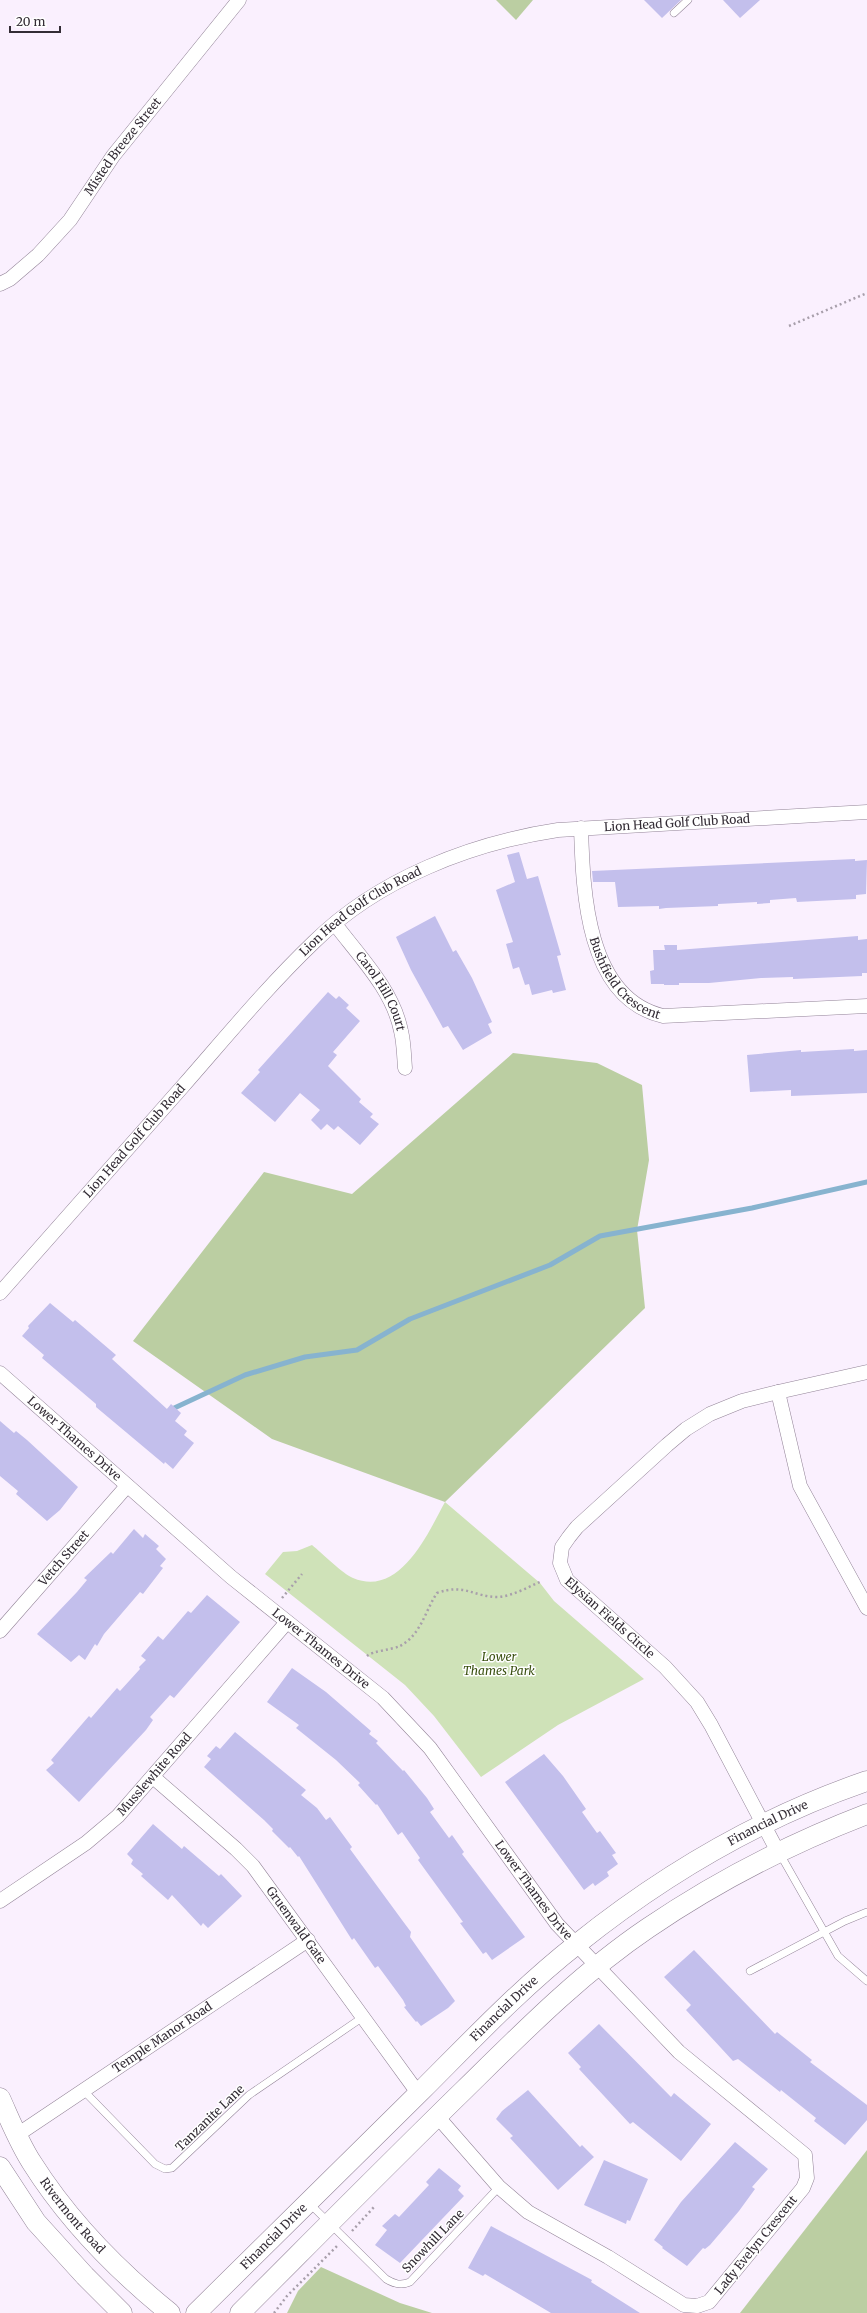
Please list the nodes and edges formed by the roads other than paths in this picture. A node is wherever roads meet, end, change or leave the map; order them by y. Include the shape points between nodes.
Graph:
1 (239, 0) edge
2 (688, 0) edge
3 (674, 13) dead end
4 (0, 284) edge
5 (867, 812) edge
6 (581, 828) junction
7 (335, 924) junction
8 (867, 1006) edge
9 (405, 1068) dead end
10 (0, 1293) edge
11 (0, 1372) edge
12 (867, 1372) edge
13 (778, 1392) junction
14 (127, 1486) junction
15 (867, 1608) edge
16 (287, 1622) junction
17 (0, 1631) edge
18 (153, 1778) junction
19 (867, 1781) edge
20 (867, 1814) edge
21 (763, 1824) junction
22 (778, 1852) junction
23 (0, 1901) edge
24 (867, 1912) edge
25 (823, 1932) junction
26 (308, 1940) junction
27 (576, 1944) junction
28 (597, 1966) junction
29 (750, 1971) dead end
30 (867, 1981) edge
31 (363, 2018) junction
32 (84, 2091) junction
33 (418, 2093) junction
34 (0, 2098) edge
35 (437, 2116) junction
36 (16, 2135) junction
37 (0, 2167) edge
38 (499, 2187) junction
39 (308, 2201) junction
40 (329, 2223) junction
41 (122, 2313) edge
42 (170, 2313) edge
43 (196, 2313) edge
44 (240, 2313) edge

1 - 4 street, Misted Breeze Street via 113,156 70,220 38,255 10,279
2 - 3 lane
5 - 6 street, Lion Head Golf Club Road
6 - 7 street, Lion Head Golf Club Road via 519,836 448,859 403,879
6 - 8 street, Bushfield Crescent via 585,901 599,951 612,981 626,996 650,1013 663,1016
7 - 9 street, Carol Hill Court via 383,987 394,1009 401,1031
7 - 10 street, Lion Head Golf Club Road via 314,941 251,1009
11 - 14 street, Lower Thames Drive
12 - 13 street, Elysian Fields Circle
13 - 15 street via 800,1486
13 - 21 street, Elysian Fields Circle via 734,1404 686,1428 577,1527 562,1547 560,1563 567,1580 664,1667 697,1702
14 - 16 street, Lower Thames Drive
14 - 17 street, Vetch Street
16 - 18 street, Musslewhite Road
16 - 27 street, Lower Thames Drive via 367,1684 406,1721 430,1748 557,1924
18 - 23 street, Musslewhite Road via 105,1828
18 - 26 street, Gruenwald Gate via 253,1866
19 - 21 street, Financial Drive
20 - 22 street
21 - 22 street, Elysian Fields Circle
21 - 27 street, Financial Drive via 671,1876
22 - 25 lane
22 - 28 street via 729,1876 647,1929
24 - 25 lane
25 - 29 lane
25 - 30 lane via 838,1956
26 - 31 street, Gruenwald Gate
26 - 32 street, Temple Manor Road
27 - 28 street, Lower Thames Drive
27 - 33 street, Financial Drive via 511,2002
28 - 35 street via 566,1992
28 - 38 street, Lady Evelyn Crescent via 679,2052 805,2155 807,2178 804,2188 710,2302 697,2306 684,2305 672,2299 608,2257 528,2212
31 - 32 lane, Tanzanite Lane via 249,2095 172,2168 165,2169 155,2164
31 - 33 street, Gruenwald Gate
32 - 36 street, Temple Manor Road
33 - 39 street, Financial Drive
34 - 36 street, Rivermont Road
35 - 38 street, Lady Evelyn Crescent
35 - 40 street
36 - 42 street, Rivermont Road via 50,2190 83,2231
37 - 41 street via 36,2222
38 - 40 lane, Snowhill Lane via 410,2282 404,2284 395,2284 386,2279
39 - 40 lane, Snowhill Lane
39 - 43 street, Financial Drive
40 - 44 street

